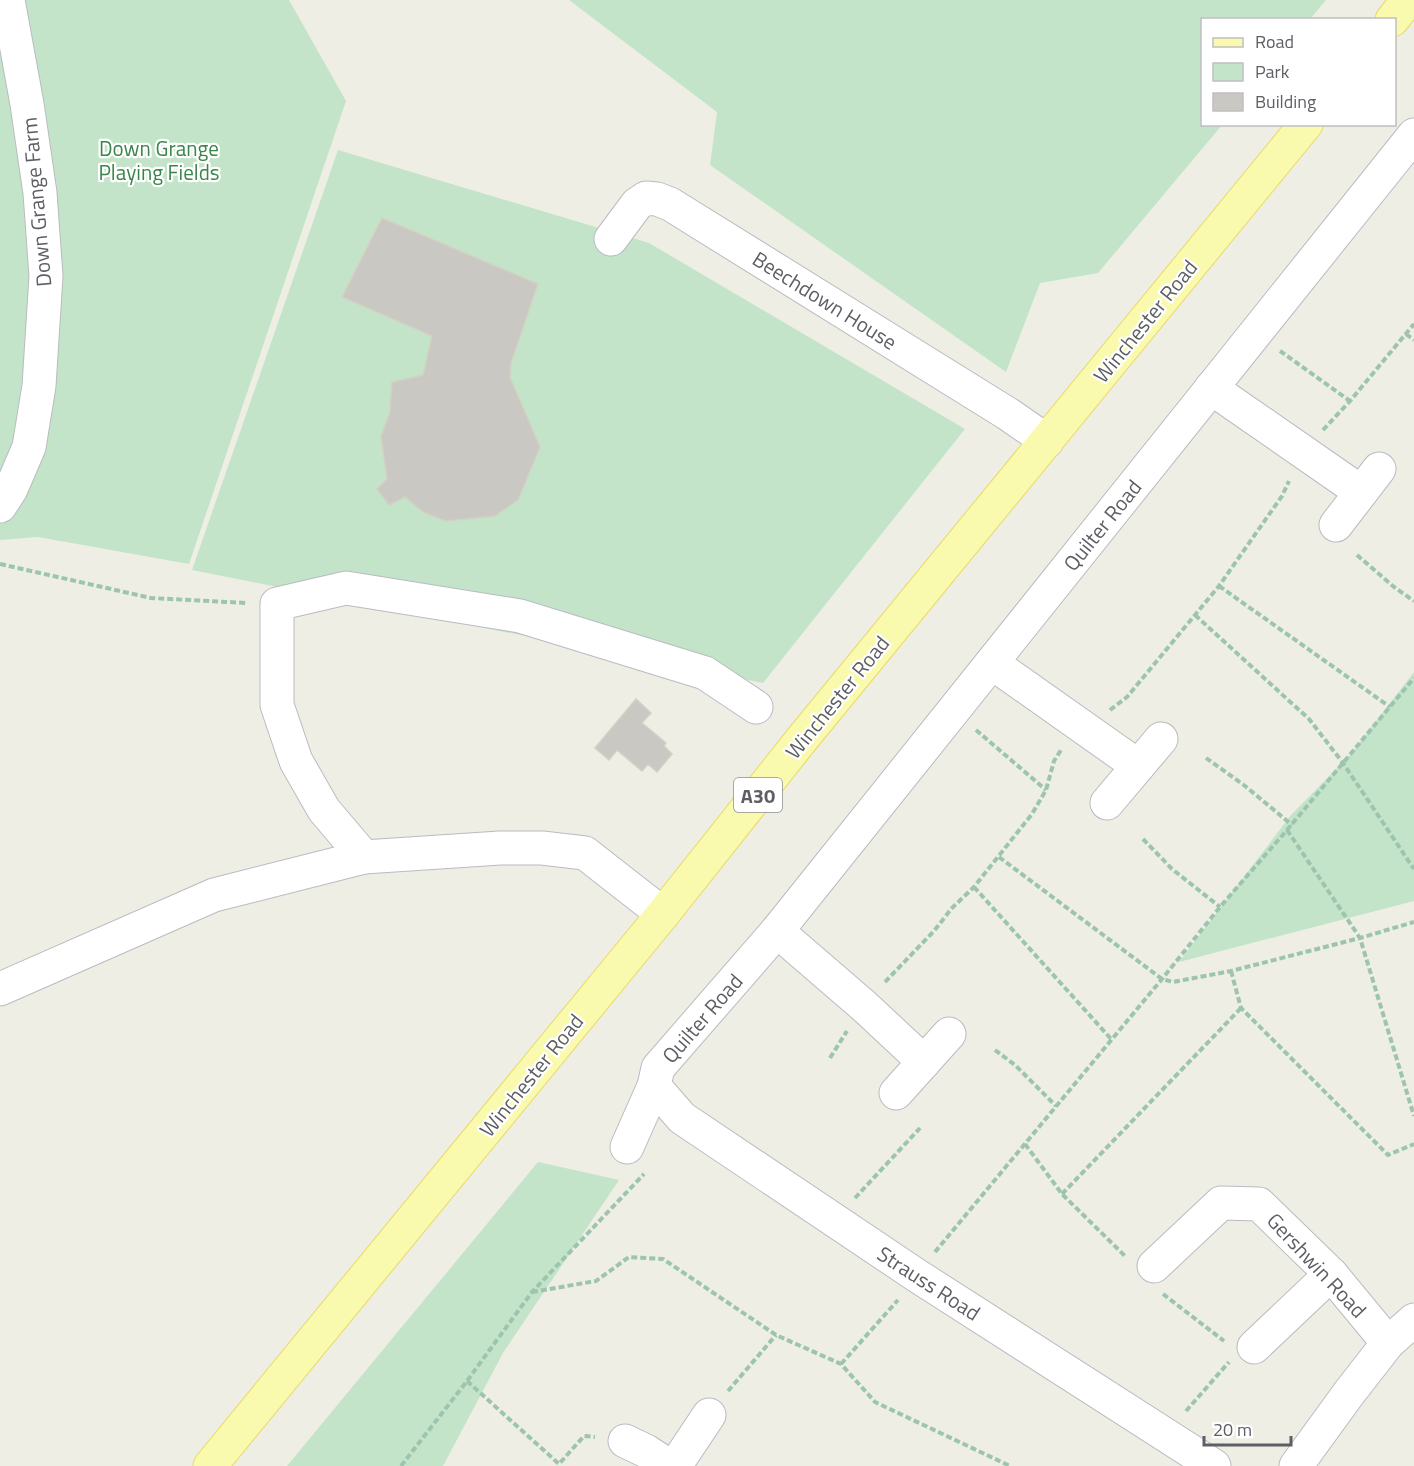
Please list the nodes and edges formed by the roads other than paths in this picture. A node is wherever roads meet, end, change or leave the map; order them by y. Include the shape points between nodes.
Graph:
1 (9, 0) edge
2 (1408, 0) edge
3 (1394, 18) edge
4 (1304, 126) edge
5 (1414, 135) edge
6 (611, 239) dead end
7 (1211, 388) junction
8 (1047, 441) junction
9 (0, 506) edge
10 (1336, 525) dead end
11 (992, 663) junction
12 (756, 706) dead end
13 (1161, 739) dead end
14 (1138, 766) junction
15 (1107, 803) dead end
16 (364, 857) junction
17 (663, 914) junction
18 (777, 931) junction
19 (0, 989) edge
20 (949, 1034) dead end
21 (924, 1062) junction
22 (654, 1086) junction
23 (896, 1093) dead end
24 (637, 1158) road end
25 (1147, 1272) road end
26 (1331, 1274) junction
27 (1414, 1320) edge
28 (1388, 1343) junction
29 (1238, 1350) road end
30 (709, 1415) road end
31 (626, 1441) road end
32 (210, 1466) edge
33 (669, 1466) edge
34 (675, 1466) edge
35 (1214, 1466) edge
36 (1296, 1466) edge

1 - 9 street, Down Grange Farm via 38,182 46,276 39,386 29,447
2 - 3 main road
4 - 8 main road, Winchester Road / A30
5 - 7 street, Quilter Road
6 - 8 street, Beechdown House via 646,198 670,204
7 - 10 street via 1304,453 1370,480
7 - 11 street, Quilter Road
8 - 17 main road, Winchester Road / A30
11 - 14 street
11 - 18 street, Quilter Road
12 - 16 street via 705,673 520,616 346,588 277,604 277,705 296,761 324,810
13 - 14 street
14 - 15 street
16 - 17 street via 500,848 585,853
16 - 19 street via 214,896
17 - 32 main road, Winchester Road / A30
18 - 21 street
18 - 22 street, Quilter Road via 658,1068
20 - 21 street
21 - 23 street
22 - 24 street, Quilter Road
22 - 35 street, Strauss Road via 682,1118 916,1275
25 - 26 street, Gershwin Road via 1221,1203 1259,1204
26 - 28 street, Gershwin Road
26 - 29 street
27 - 28 street
28 - 36 street
30 - 34 street
31 - 33 street

